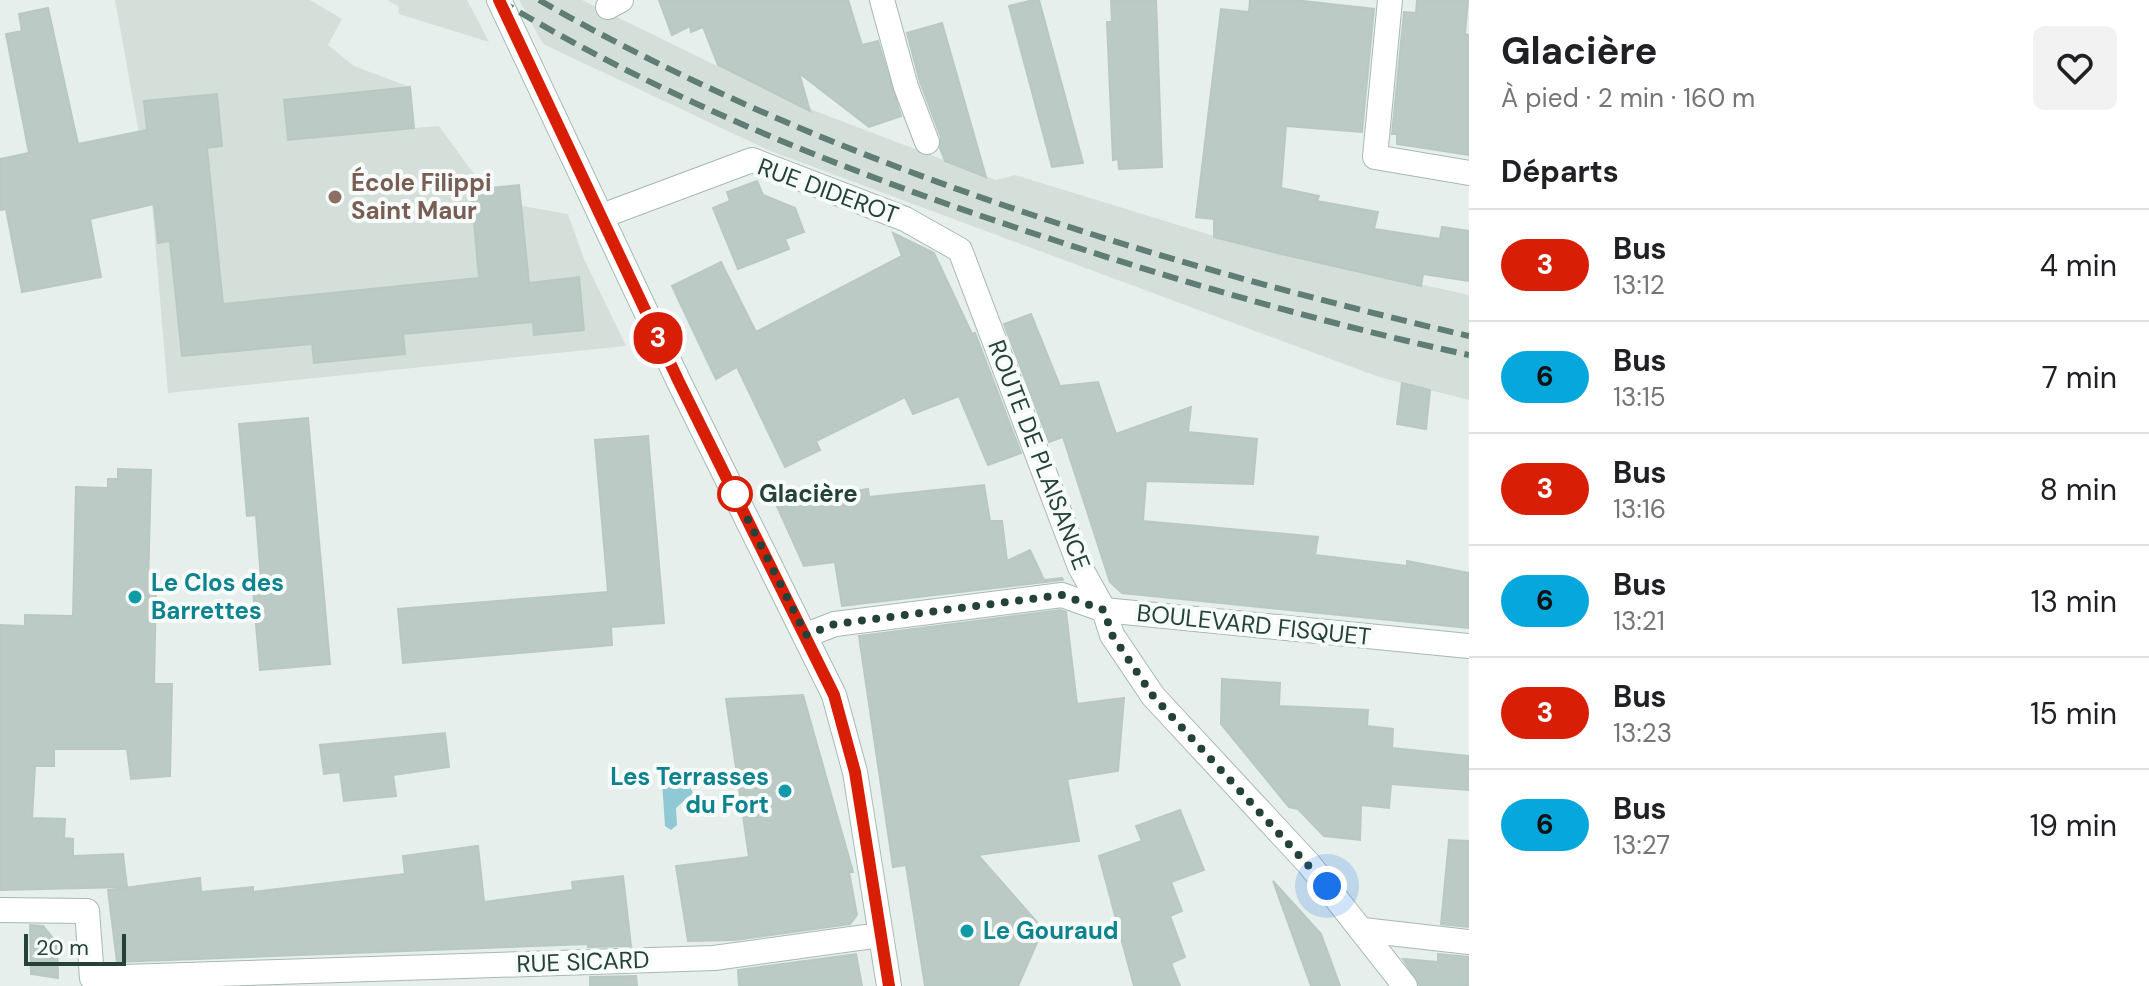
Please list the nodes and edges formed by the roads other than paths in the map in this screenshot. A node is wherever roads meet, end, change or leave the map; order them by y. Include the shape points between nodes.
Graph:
1 (499, 0) edge
2 (882, 0) edge
3 (1390, 0) edge
4 (927, 142) dead end
5 (1469, 173) edge
6 (602, 216) junction
7 (960, 250) joint
8 (1104, 610) junction
9 (806, 635) junction
10 (1469, 646) edge
11 (0, 910) edge
12 (1363, 930) junction
13 (880, 935) junction
14 (1469, 942) edge
15 (889, 986) edge
16 (1405, 986) edge

1 - 6 street
2 - 4 street
3 - 5 street via 1375,157
6 - 7 street, RUE DIDEROT via 752,160 905,219
6 - 9 street
7 - 8 street, ROUTE DE PLAISANCE via 1080,567
8 - 9 street, BOULEVARD FISQUET via 1062,595 835,624
8 - 10 street, BOULEVARD FISQUET
8 - 12 street, ROUTE DE PLAISANCE via 1112,635 1153,696
9 - 13 street via 834,695 855,772
11 - 13 street, RUE SICARD via 87,911 92,978 714,958
12 - 14 street
12 - 16 street, ROUTE DE PLAISANCE
13 - 15 street

